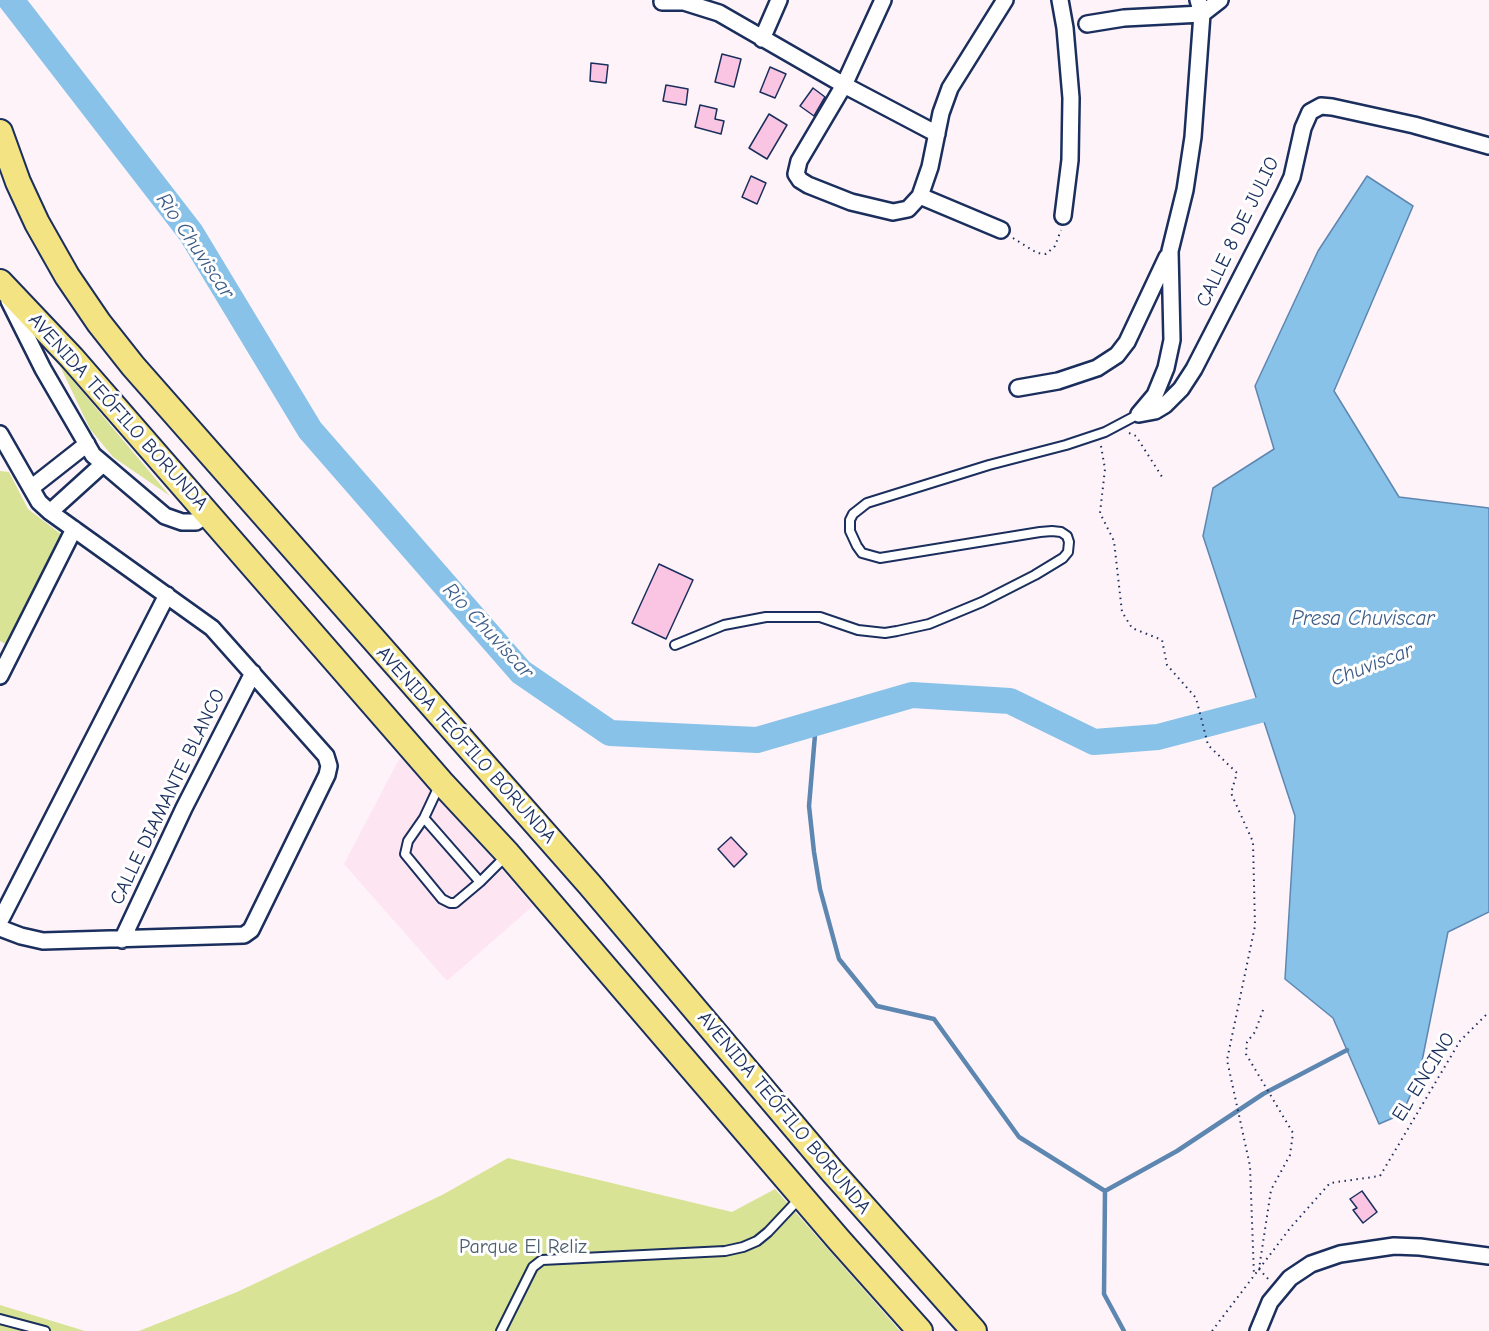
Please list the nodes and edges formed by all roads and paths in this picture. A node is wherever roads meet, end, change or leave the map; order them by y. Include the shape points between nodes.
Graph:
1 (779, 0) edge
2 (884, 0) edge
3 (1005, 0) edge
4 (1060, 0) edge
5 (1220, 0) edge
6 (662, 2) dead end
7 (1200, 7) edge
8 (1087, 24) dead end
9 (762, 39) junction
10 (844, 85) junction
11 (937, 134) junction
12 (0, 135) edge
13 (1489, 146) edge
14 (920, 196) junction
15 (1063, 216) joint
16 (1001, 230) joint
17 (1170, 251) junction
18 (0, 282) edge
19 (1018, 388) dead end
20 (1139, 414) junction
21 (1115, 427) junction
22 (0, 434) edge
23 (87, 444) junction
24 (103, 464) junction
25 (218, 465) junction
26 (1164, 480) dead end
27 (31, 488) junction
28 (50, 512) junction
29 (208, 514) junction
30 (74, 529) junction
31 (166, 595) junction
32 (675, 645) dead end
33 (5, 655) edge
34 (253, 673) junction
35 (0, 676) edge
36 (441, 782) junction
37 (424, 818) junction
38 (508, 854) junction
39 (480, 882) junction
40 (0, 921) edge
41 (0, 928) edge
42 (122, 940) junction
43 (1263, 1010) dead end
44 (1489, 1012) edge
45 (831, 1170) junction
46 (802, 1196) junction
47 (1489, 1256) edge
48 (1259, 1269) junction
49 (1254, 1276) junction
50 (0, 1319) edge
51 (45, 1331) edge
52 (501, 1331) edge
53 (920, 1331) edge
54 (974, 1331) edge
55 (1212, 1331) edge
56 (1258, 1331) edge

1 - 9 street
2 - 10 street
3 - 11 street via 950,88
4 - 15 street via 1071,98 1070,160
5 - 7 street
6 - 9 street via 684,2 719,13
7 - 8 street
7 - 17 street via 1193,137
9 - 10 street
10 - 11 street
10 - 14 street via 796,167 800,180 851,202 893,212 908,209
11 - 14 street
12 - 25 main road, AVENIDA TEÓFILO BORUNDA via 37,223 67,276 99,324
13 - 20 street, CALLE 8 DE JULIO via 1338,108 1321,106 1310,112 1292,177 1194,369 1166,405
14 - 16 street
15 - 16 path via 1055,246 1046,254 1037,253
17 - 19 street via 1136,325 1117,355 1097,368 1058,381
17 - 20 street via 1172,340 1155,394
18 - 23 street via 43,369
18 - 29 main road, AVENIDA TEÓFILO BORUNDA
20 - 21 lane
21 - 26 path via 1136,436
21 - 32 lane via 1066,446 867,503 853,514 850,531 857,546 862,553 880,558 1040,532 1061,532 1067,536 1068,552 1064,558 982,602 929,624 897,632 858,630 819,617 766,617 724,626
21 - 49 path via 1100,447 1105,469 1100,513 1114,541 1122,612 1132,628 1162,640 1167,665 1196,698 1208,746 1237,773 1231,793 1253,842 1255,926 1227,1060 1250,1166
22 - 27 street
23 - 24 street
23 - 27 street
24 - 28 street
24 - 29 street via 165,516 196,522
25 - 29 main road via 214,501
25 - 45 main road, AVENIDA TEÓFILO BORUNDA via 590,885
27 - 28 street
28 - 30 street
29 - 36 main road, AVENIDA TEÓFILO BORUNDA
30 - 31 street
30 - 33 street
31 - 34 street via 212,628
31 - 40 street
33 - 35 street
34 - 42 street, CALLE DIAMANTE BLANCO
34 - 42 street via 326,756 329,766 322,786 251,930 237,937
36 - 37 lane
36 - 38 main road, AVENIDA TEÓFILO BORUNDA
37 - 39 lane
37 - 39 lane via 408,841 405,854 442,899 455,903
38 - 39 lane
38 - 46 main road, AVENIDA TEÓFILO BORUNDA
41 - 42 street via 43,941
43 - 48 path via 1247,1042 1246,1054 1293,1133 1290,1155 1271,1190
44 - 48 path, EL ENCINO via 1460,1041 1380,1176 1330,1183
45 - 46 main road
45 - 54 main road, AVENIDA TEÓFILO BORUNDA
46 - 52 lane via 768,1232 743,1247 542,1260 534,1267
46 - 53 main road, AVENIDA TEÓFILO BORUNDA
47 - 56 street via 1394,1246 1340,1254 1311,1264 1290,1278 1270,1302
48 - 49 path
49 - 55 path
50 - 51 lane

